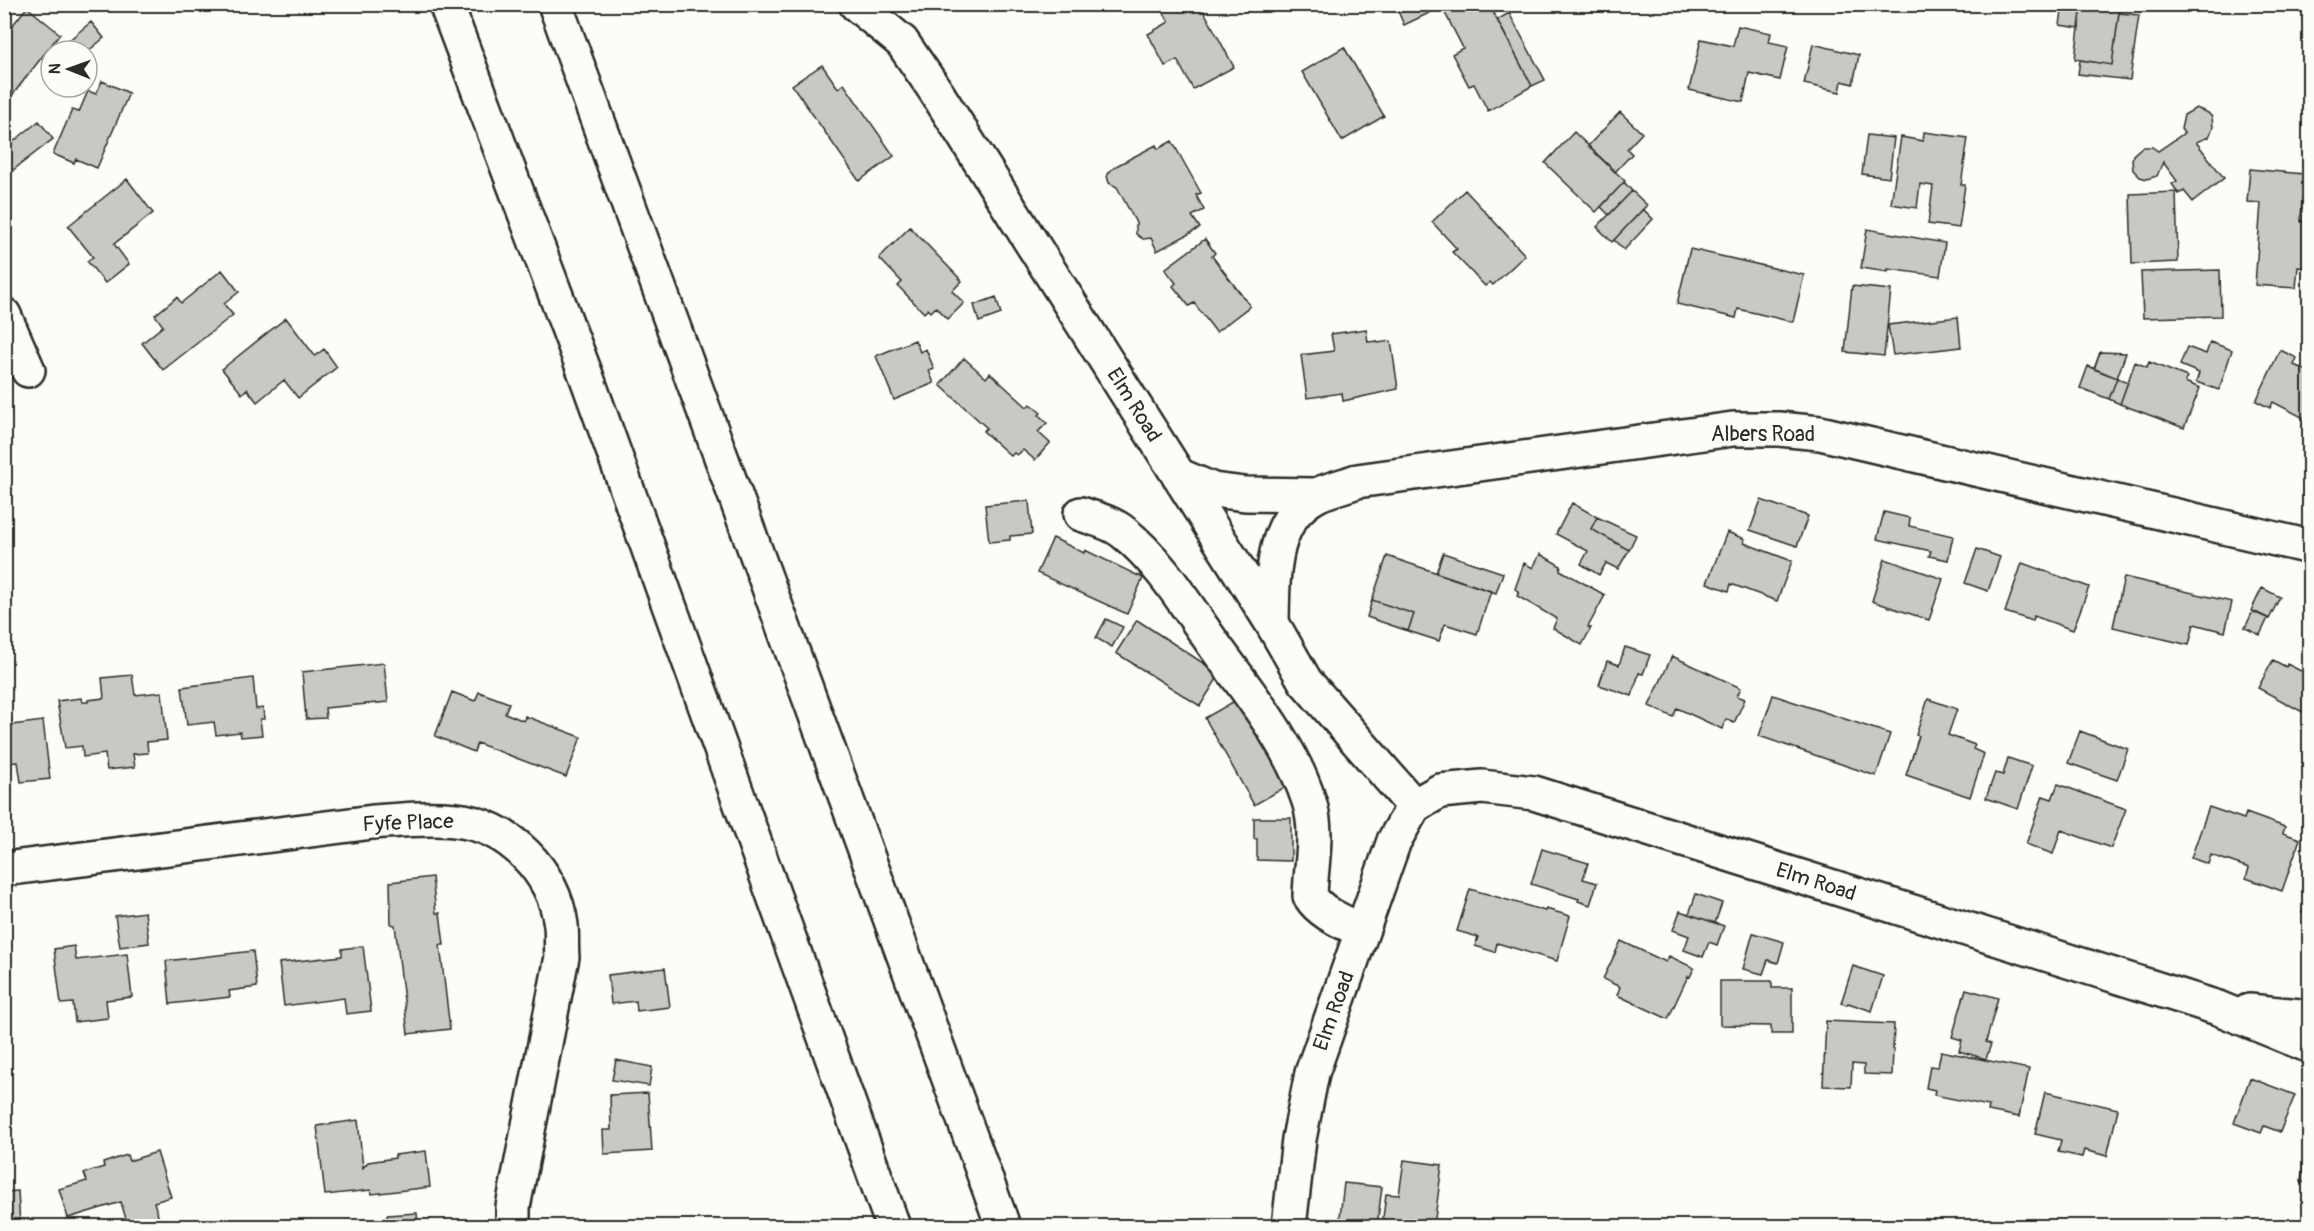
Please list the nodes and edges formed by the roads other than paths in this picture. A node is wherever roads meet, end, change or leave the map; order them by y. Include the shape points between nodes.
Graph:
1 (446, 4) edge
2 (555, 4) edge
3 (856, 4) edge
4 (4, 315) edge
5 (28, 370) dead end
6 (1179, 476) junction
7 (1317, 495) junction
8 (1081, 514) dead end
9 (2310, 547) edge
10 (1272, 623) junction
11 (1414, 806) junction
12 (4, 869) edge
13 (1362, 931) junction
14 (2218, 1008) junction
15 (2310, 1017) edge
16 (2310, 1046) edge
17 (513, 1227) edge
18 (893, 1227) edge
19 (1003, 1227) edge
20 (1289, 1227) edge

1 - 18 main road via 587,378
2 - 19 main road
3 - 6 main road, Elm Road via 902,42 936,90
4 - 5 main road
6 - 7 main road via 1213,490
6 - 10 main road, Elm Road
7 - 9 main road, Albers Road via 1357,481 1524,457 1732,429 1779,429 1820,433
7 - 10 main road, Albers Road via 1295,510 1277,546
8 - 13 main road via 1107,522 1143,550 1268,722 1298,773 1310,803 1315,835 1310,896 1329,914
10 - 11 main road, Elm Road via 1305,681
11 - 13 main road, Elm Road via 1394,840
11 - 14 main road, Elm Road via 1440,791 1482,787 1534,793
12 - 17 main road, Fyfe Place via 417,819 456,820 504,836 523,850 540,872 553,899 560,923 562,957 513,1207
13 - 20 main road, Elm Road via 1312,1073 1299,1139
14 - 15 main road, Elm Road
14 - 16 main road, Elm Road

